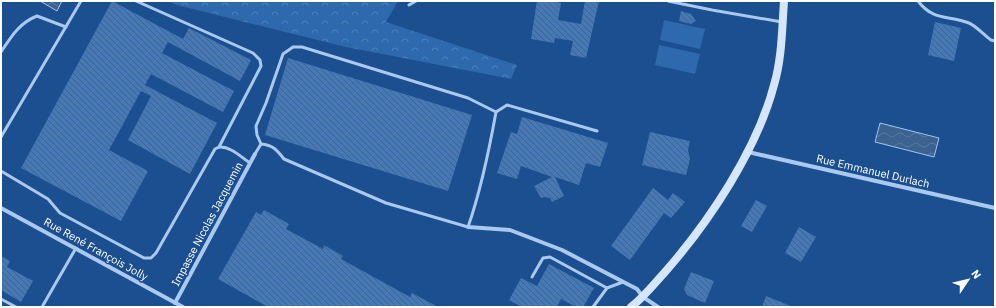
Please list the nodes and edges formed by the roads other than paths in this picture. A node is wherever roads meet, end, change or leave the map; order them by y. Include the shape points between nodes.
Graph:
1 (81, 1) edge
2 (136, 1) edge
3 (416, 1) edge
4 (668, 1) edge
5 (784, 1) edge
6 (918, 1) edge
7 (409, 5) dead end
8 (782, 22) junction
9 (66, 27) junction
10 (995, 41) edge
11 (1, 52) edge
12 (496, 112) junction
13 (597, 131) dead end
14 (1, 137) edge
15 (261, 144) junction
16 (219, 147) junction
17 (748, 152) junction
18 (255, 154) joint
19 (250, 163) junction
20 (1, 170) edge
21 (1, 208) edge
22 (995, 208) edge
23 (468, 227) junction
24 (76, 248) junction
25 (532, 277) dead end
26 (623, 282) junction
27 (607, 288) junction
28 (1, 299) edge
29 (639, 302) edge
30 (175, 303) junction
31 (16, 307) edge
32 (42, 307) edge
33 (183, 307) edge
34 (593, 307) edge
35 (631, 307) edge
36 (658, 307) edge

1 - 9 lane
2 - 16 lane via 253,53 260,60 261,66
3 - 7 lane
4 - 8 lane
5 - 8 street
6 - 10 lane via 931,14 970,23
8 - 17 street via 775,84
9 - 11 lane via 36,16 18,27
9 - 14 lane
12 - 13 lane via 507,105
12 - 15 lane via 468,98 302,47 293,47 282,54 256,126
12 - 23 lane via 489,151
15 - 18 lane
15 - 23 lane via 277,149 284,159 386,203
16 - 19 lane via 232,150
16 - 20 lane via 215,149 156,253 149,258 144,258 60,213 48,199
17 - 22 street, Rue Emmanuel Durlach
17 - 29 street via 702,226
18 - 19 street, Impasse Nicolas Jacquemin
19 - 30 street, Impasse Nicolas Jacquemin
21 - 24 street, Rue René François Jolly
23 - 26 street via 510,230 562,250
24 - 30 street, Rue René François Jolly
24 - 32 lane
25 - 27 lane via 543,258 550,257
26 - 27 lane
26 - 29 street via 637,289
27 - 34 lane
28 - 31 lane
29 - 35 street
29 - 36 street
30 - 33 street, Rue René François Jolly

